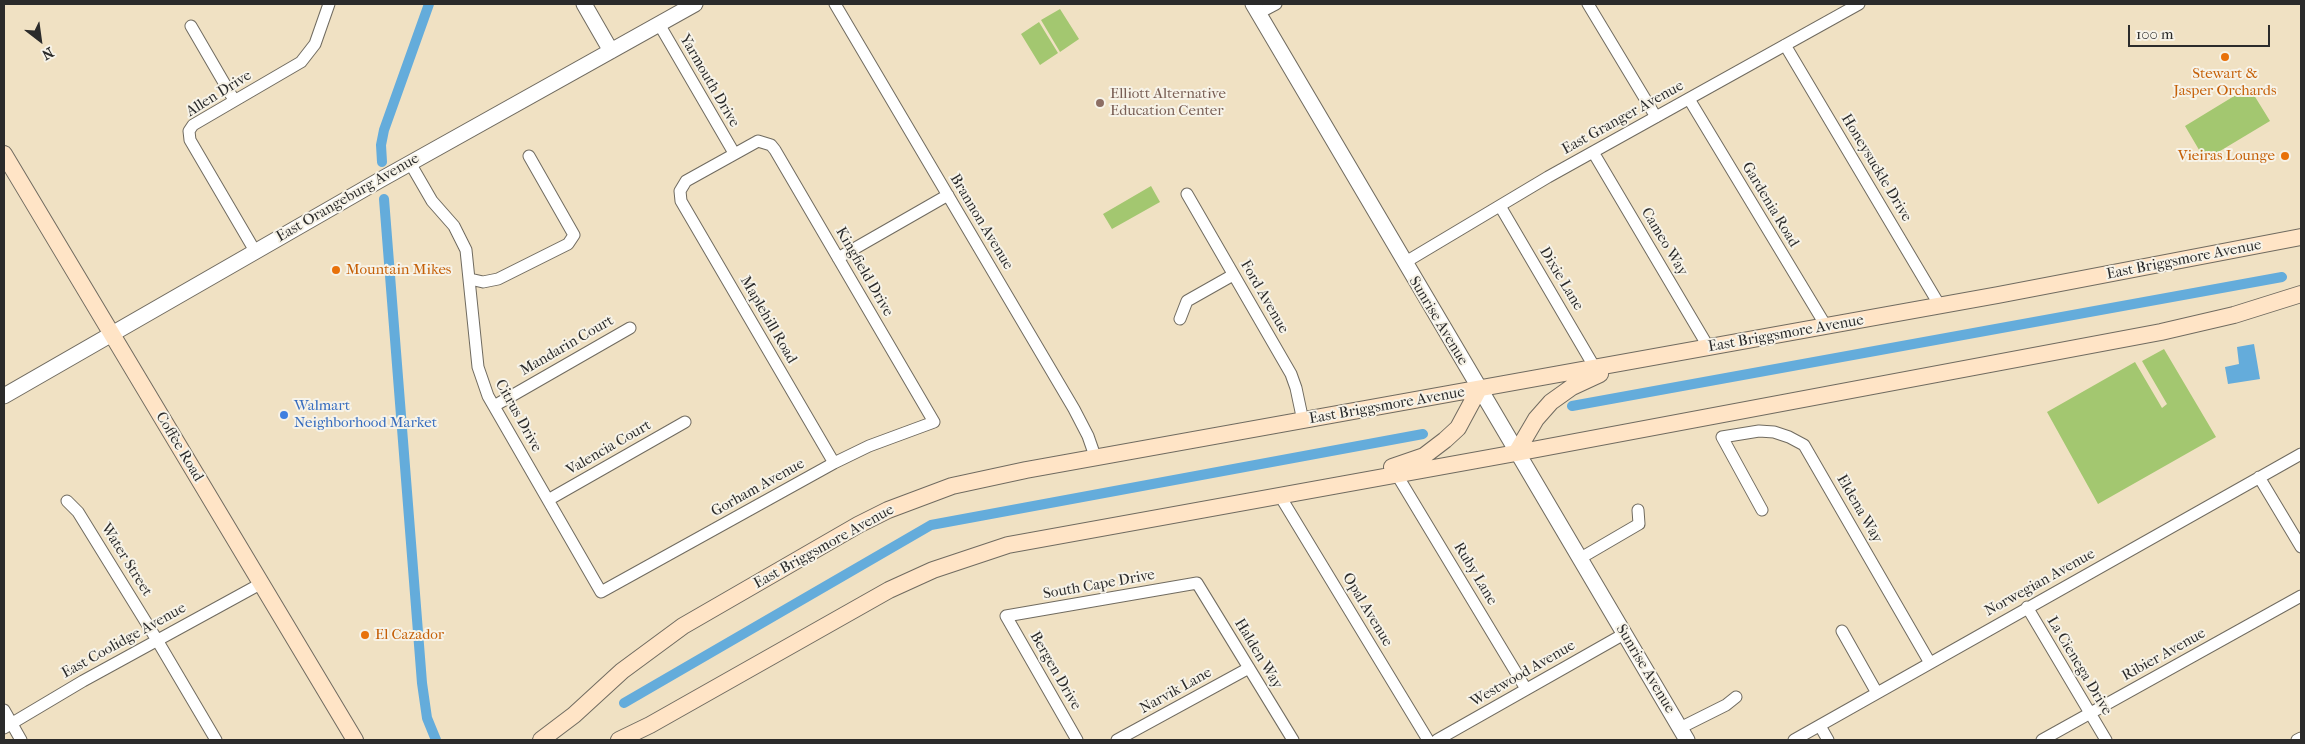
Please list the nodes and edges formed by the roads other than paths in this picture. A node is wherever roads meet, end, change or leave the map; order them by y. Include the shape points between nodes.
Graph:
1 (584, 4) edge
2 (695, 4) edge
3 (835, 4) edge
4 (1276, 4) edge
5 (1588, 4) edge
6 (1859, 4) edge
7 (327, 6) edge
8 (1256, 9) edge
9 (658, 24) junction
10 (191, 26) dead end
11 (1785, 45) junction
12 (611, 51) junction
13 (1689, 99) junction
14 (234, 100) junction
15 (1656, 117) junction
16 (1593, 152) junction
17 (734, 153) junction
18 (4, 154) edge
19 (529, 156) dead end
20 (410, 162) junction
21 (948, 194) junction
22 (1187, 194) dead end
23 (1500, 206) junction
24 (2301, 238) edge
25 (255, 251) junction
26 (838, 258) junction
27 (1404, 263) junction
28 (1233, 275) junction
29 (470, 279) junction
30 (2301, 294) edge
31 (1940, 306) junction
32 (1180, 319) dead end
33 (1826, 326) junction
34 (630, 328) dead end
35 (110, 334) junction
36 (1710, 348) junction
37 (1650, 358) junction
38 (1596, 368) junction
39 (1479, 389) junction
40 (4, 396) edge
41 (494, 406) junction
42 (1303, 421) junction
43 (686, 422) dead end
44 (934, 422) joint
45 (1516, 453) junction
46 (2301, 454) edge
47 (1096, 458) junction
48 (834, 463) junction
49 (1397, 475) junction
50 (2260, 477) junction
51 (1334, 486) junction
52 (1280, 496) junction
53 (548, 500) junction
54 (67, 502) dead end
55 (1638, 510) dead end
56 (1762, 510) dead end
57 (2301, 547) edge
58 (1579, 559) junction
59 (262, 583) junction
60 (1197, 583) joint
61 (602, 592) joint
62 (2301, 596) edge
63 (2027, 607) junction
64 (1006, 616) joint
65 (1842, 631) dead end
66 (1624, 634) junction
67 (157, 640) junction
68 (1930, 663) junction
69 (1249, 668) junction
70 (1526, 690) junction
71 (1877, 692) junction
72 (1736, 697) dead end
73 (4, 710) edge
74 (2090, 713) junction
75 (8, 726) edge
76 (1820, 726) junction
77 (1684, 734) edge
78 (2301, 738) edge
79 (21, 740) edge
80 (216, 740) edge
81 (355, 740) edge
82 (541, 740) edge
83 (619, 740) edge
84 (1077, 740) edge
85 (1117, 740) edge
86 (1293, 740) edge
87 (1428, 740) edge
88 (1437, 740) edge
89 (1794, 740) edge
90 (1828, 740) edge
91 (2042, 740) edge
92 (2106, 740) edge
93 (2297, 740) edge

1 - 12 street
2 - 9 street, East Orangeburg Avenue
3 - 21 street, Brannon Avenue
4 - 8 street
5 - 15 street
6 - 11 street, East Granger Avenue
7 - 14 street, Allen Drive via 315,44 301,62
8 - 27 street, Sunrise Avenue
9 - 12 street, East Orangeburg Avenue
9 - 17 street, Yarmouth Drive
10 - 14 street
11 - 13 street, East Granger Avenue
11 - 31 street, Honeysuckle Drive
12 - 20 street, East Orangeburg Avenue
13 - 15 street, East Granger Avenue
13 - 33 street, Gardenia Road
14 - 25 street, Allen Drive via 193,125 189,132 190,140
15 - 16 street, East Granger Avenue
16 - 23 street, East Granger Avenue
16 - 36 street, Cameo Way
17 - 26 street, Kingfield Drive via 752,143 764,142 775,150
17 - 48 street, Maplehill Road via 686,182 680,191 681,201
18 - 35 main road, Coffee Road
19 - 29 street via 574,235 568,244 498,279 482,282
20 - 25 street, East Orangeburg Avenue
20 - 29 street, Citrus Drive via 432,201 460,237
21 - 26 street
21 - 47 street, Brannon Avenue via 1074,409
22 - 28 street, Ford Avenue
23 - 27 street, East Granger Avenue
23 - 38 street, Dixie Lane
24 - 31 main road, East Briggsmore Avenue
25 - 35 street, East Orangeburg Avenue
26 - 44 street, Kingfield Drive
27 - 39 street, Sunrise Avenue
28 - 32 street via 1187,301
28 - 42 street, Ford Avenue via 1291,374
29 - 41 street, Citrus Drive via 478,367
30 - 45 main road via 2234,315 2161,332
31 - 33 main road, East Briggsmore Avenue
33 - 36 main road, East Briggsmore Avenue
34 - 41 street, Mandarin Court
35 - 40 street, East Orangeburg Avenue
35 - 59 main road, Coffee Road
36 - 37 main road, East Briggsmore Avenue
37 - 38 main road, East Briggsmore Avenue
37 - 45 main road via 1630,368 1594,376 1572,387 1551,402 1536,419
38 - 39 main road, East Briggsmore Avenue
39 - 42 main road, East Briggsmore Avenue
39 - 45 street, Sunrise Avenue
39 - 51 main road via 1458,428 1424,456 1400,466 1357,472
41 - 53 street, Citrus Drive
42 - 47 main road, East Briggsmore Avenue
43 - 53 street, Valencia Court
44 - 48 street, Gorham Avenue
45 - 49 main road
45 - 58 street, Sunrise Avenue
46 - 50 street, Norwegian Avenue
47 - 82 main road, East Briggsmore Avenue via 952,486 896,506 858,525 668,636
48 - 61 street, Gorham Avenue
49 - 51 main road
49 - 70 street, Ruby Lane
50 - 57 street
50 - 63 street, Norwegian Avenue
51 - 52 main road
52 - 83 main road via 1008,545 933,570 888,590
52 - 87 street, Opal Avenue
53 - 61 street, Citrus Drive
54 - 67 street, Water Street via 78,512
55 - 58 street via 1639,524
56 - 68 street, Eldena Way via 1722,438 1774,432 1804,445
58 - 66 street, Sunrise Avenue
59 - 67 street, East Coolidge Avenue
59 - 81 main road, Coffee Road
60 - 64 street, South Cape Drive
60 - 69 street, Halden Way
62 - 74 street, Ribier Avenue
63 - 68 street, Norwegian Avenue
63 - 74 street, La Cienega Drive
64 - 84 street, Bergen Drive
65 - 71 street
66 - 70 street, Westwood Avenue
66 - 77 street, Sunrise Avenue
67 - 75 street, East Coolidge Avenue
67 - 80 street, Water Street
68 - 71 street, Norwegian Avenue
69 - 85 street, Narvik Lane
69 - 86 street, Halden Way
70 - 88 street, Westwood Avenue
71 - 76 street, Norwegian Avenue
72 - 77 street
73 - 75 street
74 - 91 street, Ribier Avenue
74 - 92 street, La Cienega Drive
75 - 79 street
76 - 89 street, Norwegian Avenue
76 - 90 street
78 - 93 street

